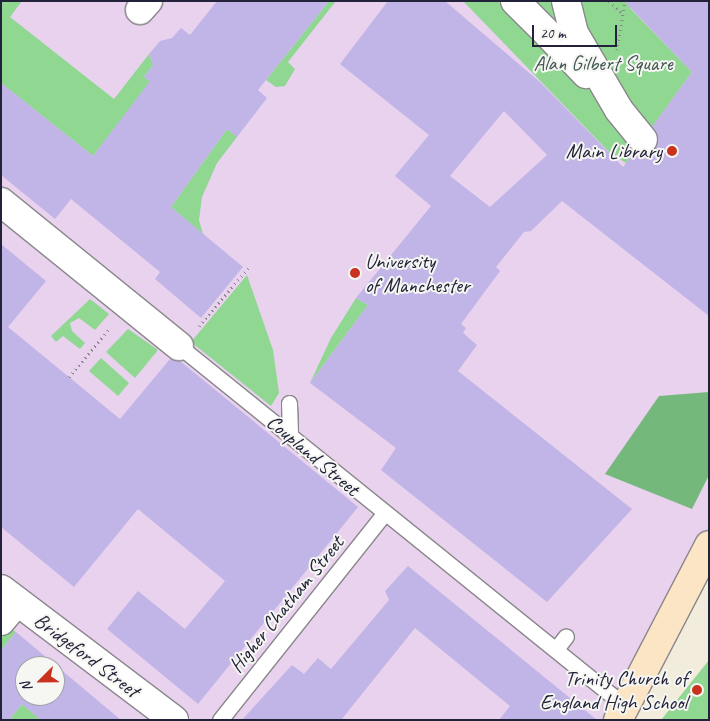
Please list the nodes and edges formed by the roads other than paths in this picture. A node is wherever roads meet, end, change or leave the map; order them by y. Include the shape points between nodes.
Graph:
1 (516, 1) edge
2 (566, 1) edge
3 (619, 110) junction
4 (643, 140) dead end
5 (1, 202) edge
6 (179, 346) joint
7 (289, 402) dead end
8 (290, 435) junction
9 (384, 514) junction
10 (709, 544) edge
11 (6, 604) edge
12 (566, 636) dead end
13 (556, 649) junction
14 (622, 713) edge
15 (174, 720) edge
16 (220, 720) edge

1 - 3 street
2 - 3 street via 574,33
3 - 4 street
5 - 6 street, Coupland Street
6 - 8 lane, Coupland Street
7 - 8 lane
8 - 9 lane, Coupland Street
9 - 13 lane, Coupland Street
9 - 16 lane, Higher Chatham Street
10 - 14 street
11 - 15 street, Bridgeford Street
12 - 13 lane
13 - 14 lane, Coupland Street

